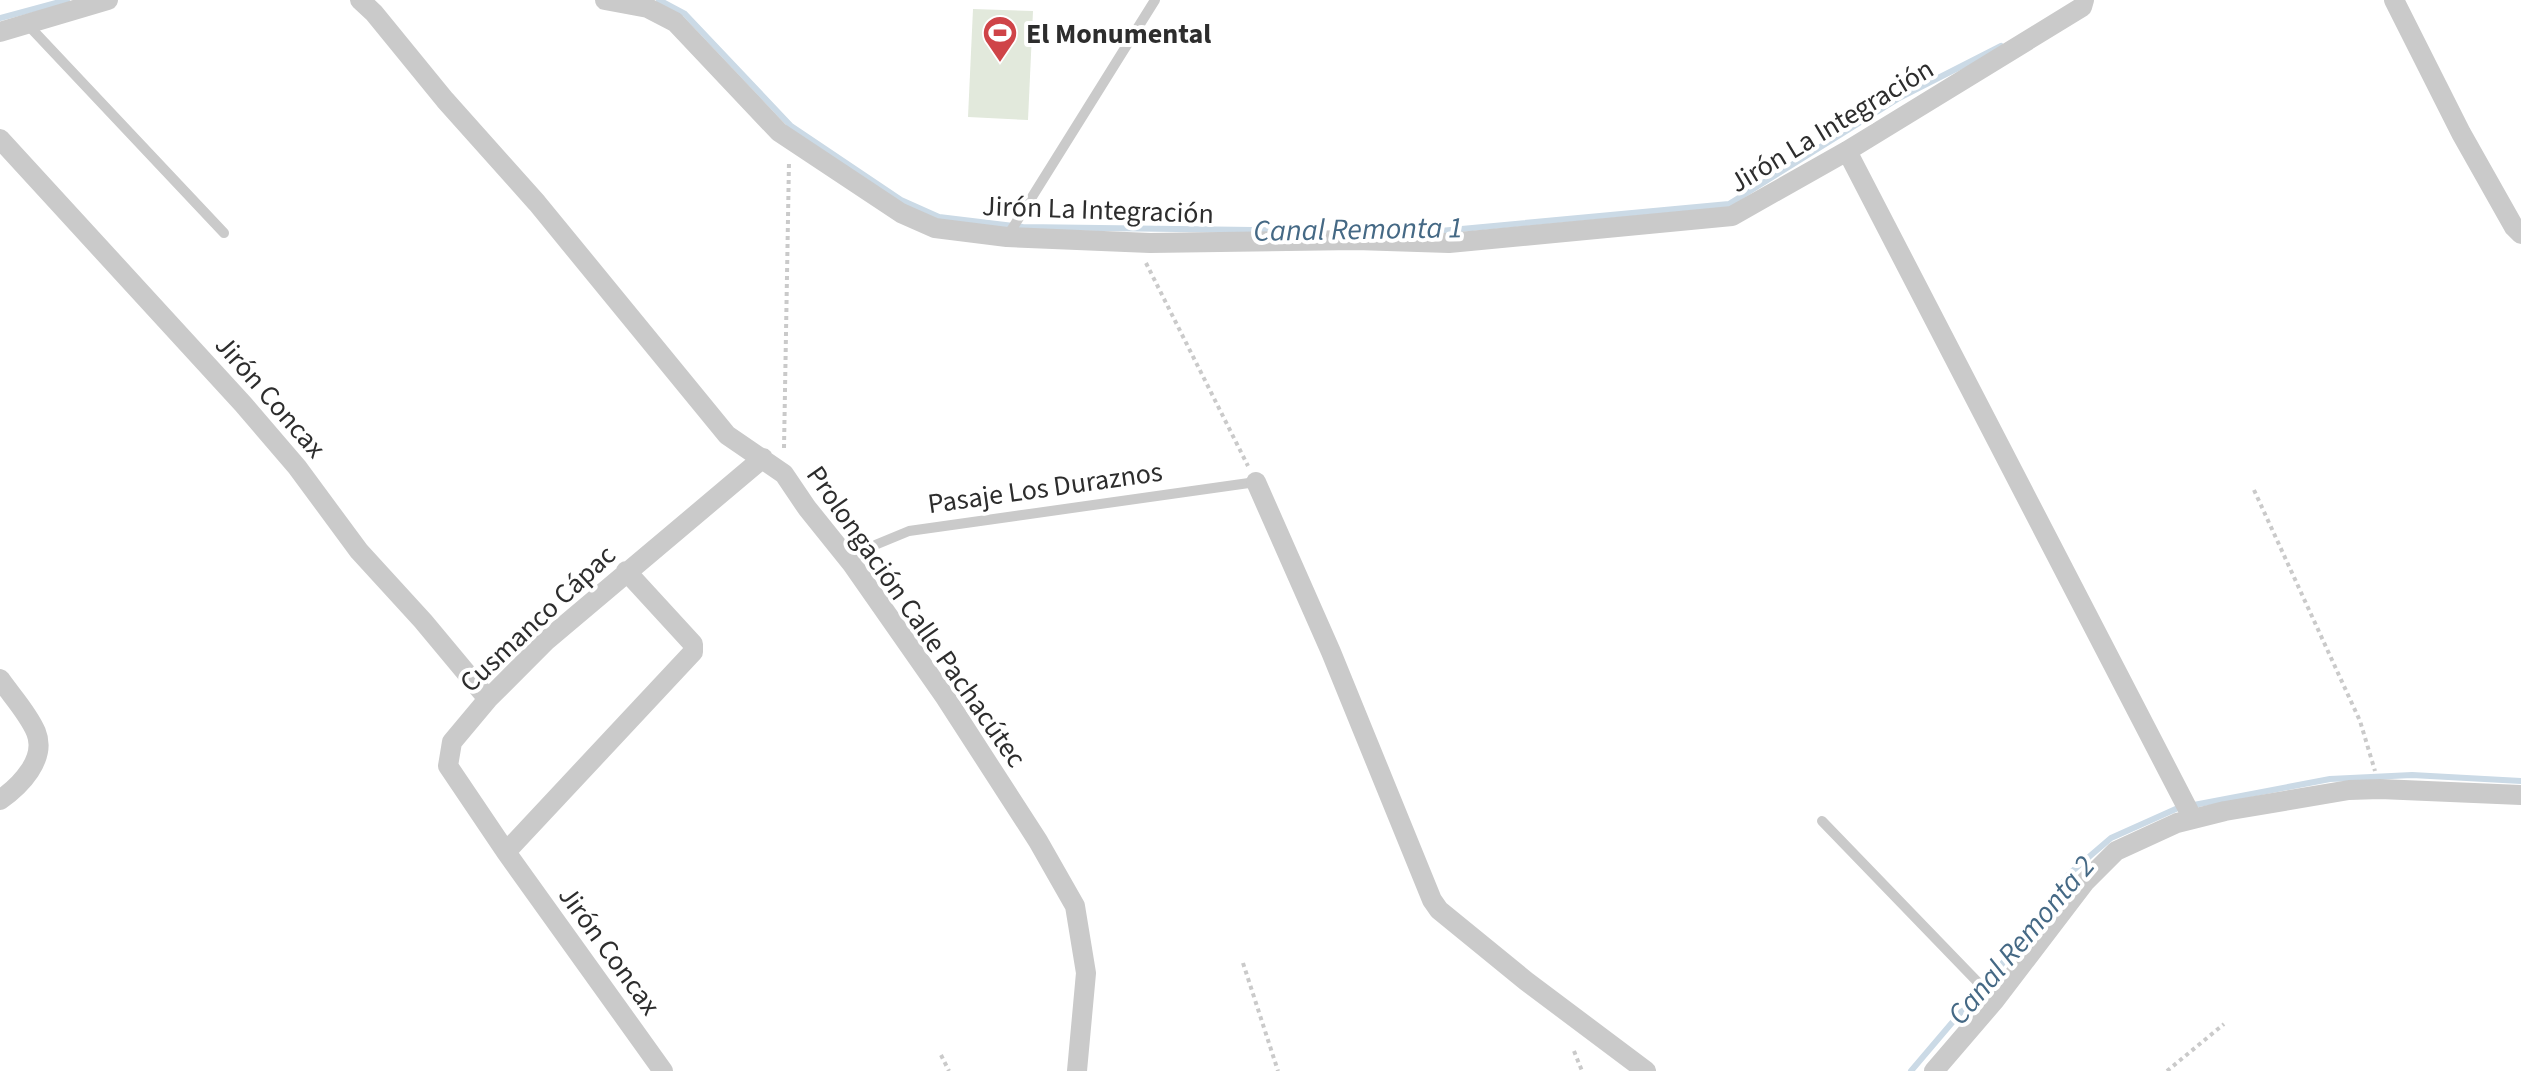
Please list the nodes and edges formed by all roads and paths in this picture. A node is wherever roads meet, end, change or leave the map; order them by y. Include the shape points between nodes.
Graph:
1 (108, 0) edge
2 (360, 0) edge
3 (605, 0) edge
4 (1155, 0) edge
5 (2084, 0) edge
6 (2394, 0) edge
7 (28, 25) junction
8 (0, 32) edge
9 (0, 139) edge
10 (790, 139) junction
11 (1847, 151) junction
12 (224, 233) dead end
13 (2521, 234) edge
14 (1007, 237) junction
15 (1136, 243) junction
16 (763, 458) junction
17 (784, 474) junction
18 (1256, 482) junction
19 (2254, 490) dead end
20 (846, 557) junction
21 (626, 571) junction
22 (0, 679) edge
23 (488, 699) junction
24 (2380, 789) junction
25 (2521, 795) edge
26 (0, 800) edge
27 (2193, 819) junction
28 (1822, 821) dead end
29 (506, 852) junction
30 (1243, 963) dead end
31 (1995, 1000) junction
32 (2224, 1024) dead end
33 (1574, 1051) dead end
34 (941, 1055) dead end
35 (663, 1071) edge
36 (949, 1071) edge
37 (1077, 1071) edge
38 (1278, 1071) edge
39 (1582, 1071) edge
40 (1646, 1071) edge
41 (1934, 1071) edge
42 (2167, 1071) edge

1 - 7 street
2 - 16 street, Prolongación Calle Pachacútec via 537,203 727,435
3 - 10 street, Jirón La Integración via 648,8 675,22
4 - 14 lane
5 - 11 street, Jirón La Integración via 2082,7
6 - 13 street via 2461,133
7 - 8 street
7 - 12 lane
9 - 23 street, Jirón Concax via 243,404 359,551
10 - 14 street, Jirón La Integración via 901,213 935,228
10 - 17 path
11 - 15 street, Jirón La Integración via 1732,216 1449,243
11 - 27 street
14 - 15 street, Jirón La Integración
15 - 18 path
16 - 17 street, Prolongación Calle Pachacútec
16 - 21 street, Cusmanco Cápac
17 - 20 street, Prolongación Calle Pachacútec
18 - 20 lane, Pasaje Los Duraznos via 909,531
18 - 40 street via 1432,900 1526,981
19 - 24 path via 2360,721
20 - 37 street, Prolongación Calle Pachacútec via 945,697 1075,906 1086,973
21 - 23 street, Cusmanco Cápac
21 - 29 street via 694,648
22 - 26 street via 36,733 38,747 25,778
23 - 29 street, Cusmanco Cápac via 452,742 448,766
24 - 25 street
24 - 27 street via 2288,799
27 - 31 street via 2116,851 2085,882
28 - 31 lane
29 - 35 street, Jirón Concax
30 - 38 path
31 - 41 street
32 - 42 path
33 - 39 path
34 - 36 path

